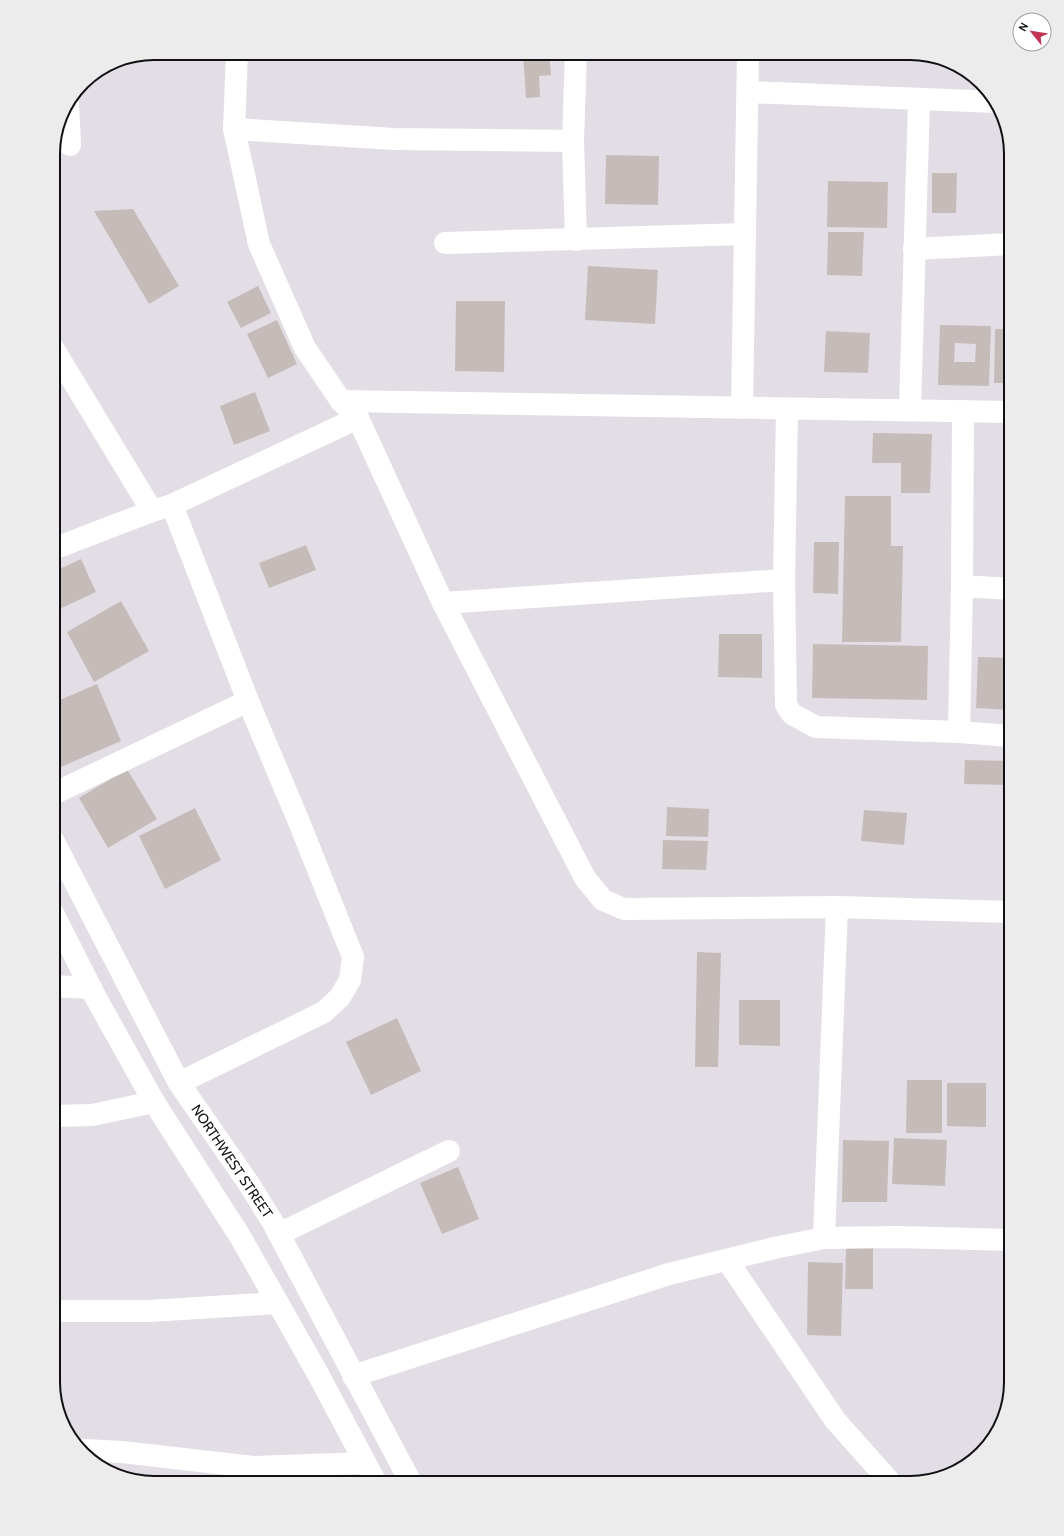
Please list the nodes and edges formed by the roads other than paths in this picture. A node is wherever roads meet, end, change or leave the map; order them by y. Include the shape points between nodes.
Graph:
1 (237, 60) edge
2 (576, 60) edge
3 (748, 60) edge
4 (748, 92) junction
5 (919, 99) junction
6 (987, 102) edge
7 (69, 115) edge
8 (234, 130) junction
9 (574, 141) junction
10 (70, 145) dead end
11 (745, 234) junction
12 (576, 240) junction
13 (445, 243) dead end
14 (1004, 244) edge
15 (914, 249) junction
16 (60, 358) edge
17 (341, 401) junction
18 (742, 408) junction
19 (787, 409) junction
20 (910, 410) junction
21 (963, 411) junction
22 (1004, 412) edge
23 (358, 418) junction
24 (162, 508) junction
25 (60, 546) edge
26 (784, 580) junction
27 (962, 586) junction
28 (1004, 589) edge
29 (443, 603) junction
30 (248, 701) junction
31 (958, 732) junction
32 (1004, 735) edge
33 (60, 791) edge
34 (60, 854) edge
35 (837, 907) junction
36 (1004, 912) edge
37 (60, 927) edge
38 (60, 986) edge
39 (91, 988) junction
40 (179, 1083) junction
41 (154, 1102) junction
42 (60, 1116) edge
43 (449, 1151) dead end
44 (279, 1234) junction
45 (824, 1238) junction
46 (1004, 1240) edge
47 (727, 1260) junction
48 (278, 1303) junction
49 (60, 1311) edge
50 (353, 1376) junction
51 (89, 1450) edge
52 (366, 1463) junction
53 (372, 1476) edge
54 (407, 1476) edge
55 (885, 1476) edge

1 - 8 street
2 - 9 street
3 - 4 street
4 - 5 street
4 - 11 street
5 - 6 street
5 - 15 street
7 - 10 street
8 - 9 street via 394,139
8 - 17 street via 259,244 305,348
9 - 12 street
11 - 12 street
11 - 18 street
12 - 13 street
14 - 15 street
15 - 20 street
16 - 24 street
17 - 18 street
17 - 23 street
18 - 19 street
19 - 20 street
19 - 26 street
20 - 21 street
21 - 22 street
21 - 27 street
23 - 24 street
23 - 29 street
24 - 25 street
24 - 30 street
26 - 29 street
26 - 31 street via 786,705 792,714 816,727
27 - 28 street
27 - 31 street
29 - 35 street via 585,878 602,900 624,908
30 - 33 street
30 - 40 street via 353,957 350,980 340,997 324,1012
31 - 32 street
34 - 40 street, NORTHWEST STREET
35 - 36 street
35 - 45 street
37 - 39 street
38 - 39 street
39 - 41 street
40 - 44 street, NORTHWEST STREET via 249,1184
41 - 42 street via 92,1115
41 - 48 street via 241,1238
43 - 44 street
44 - 50 street, NORTHWEST STREET
45 - 46 street
45 - 47 street
47 - 50 street via 669,1274
47 - 55 street via 836,1420
48 - 49 street via 149,1311
48 - 52 street
50 - 54 street, NORTHWEST STREET
51 - 52 street via 253,1467
52 - 53 street

